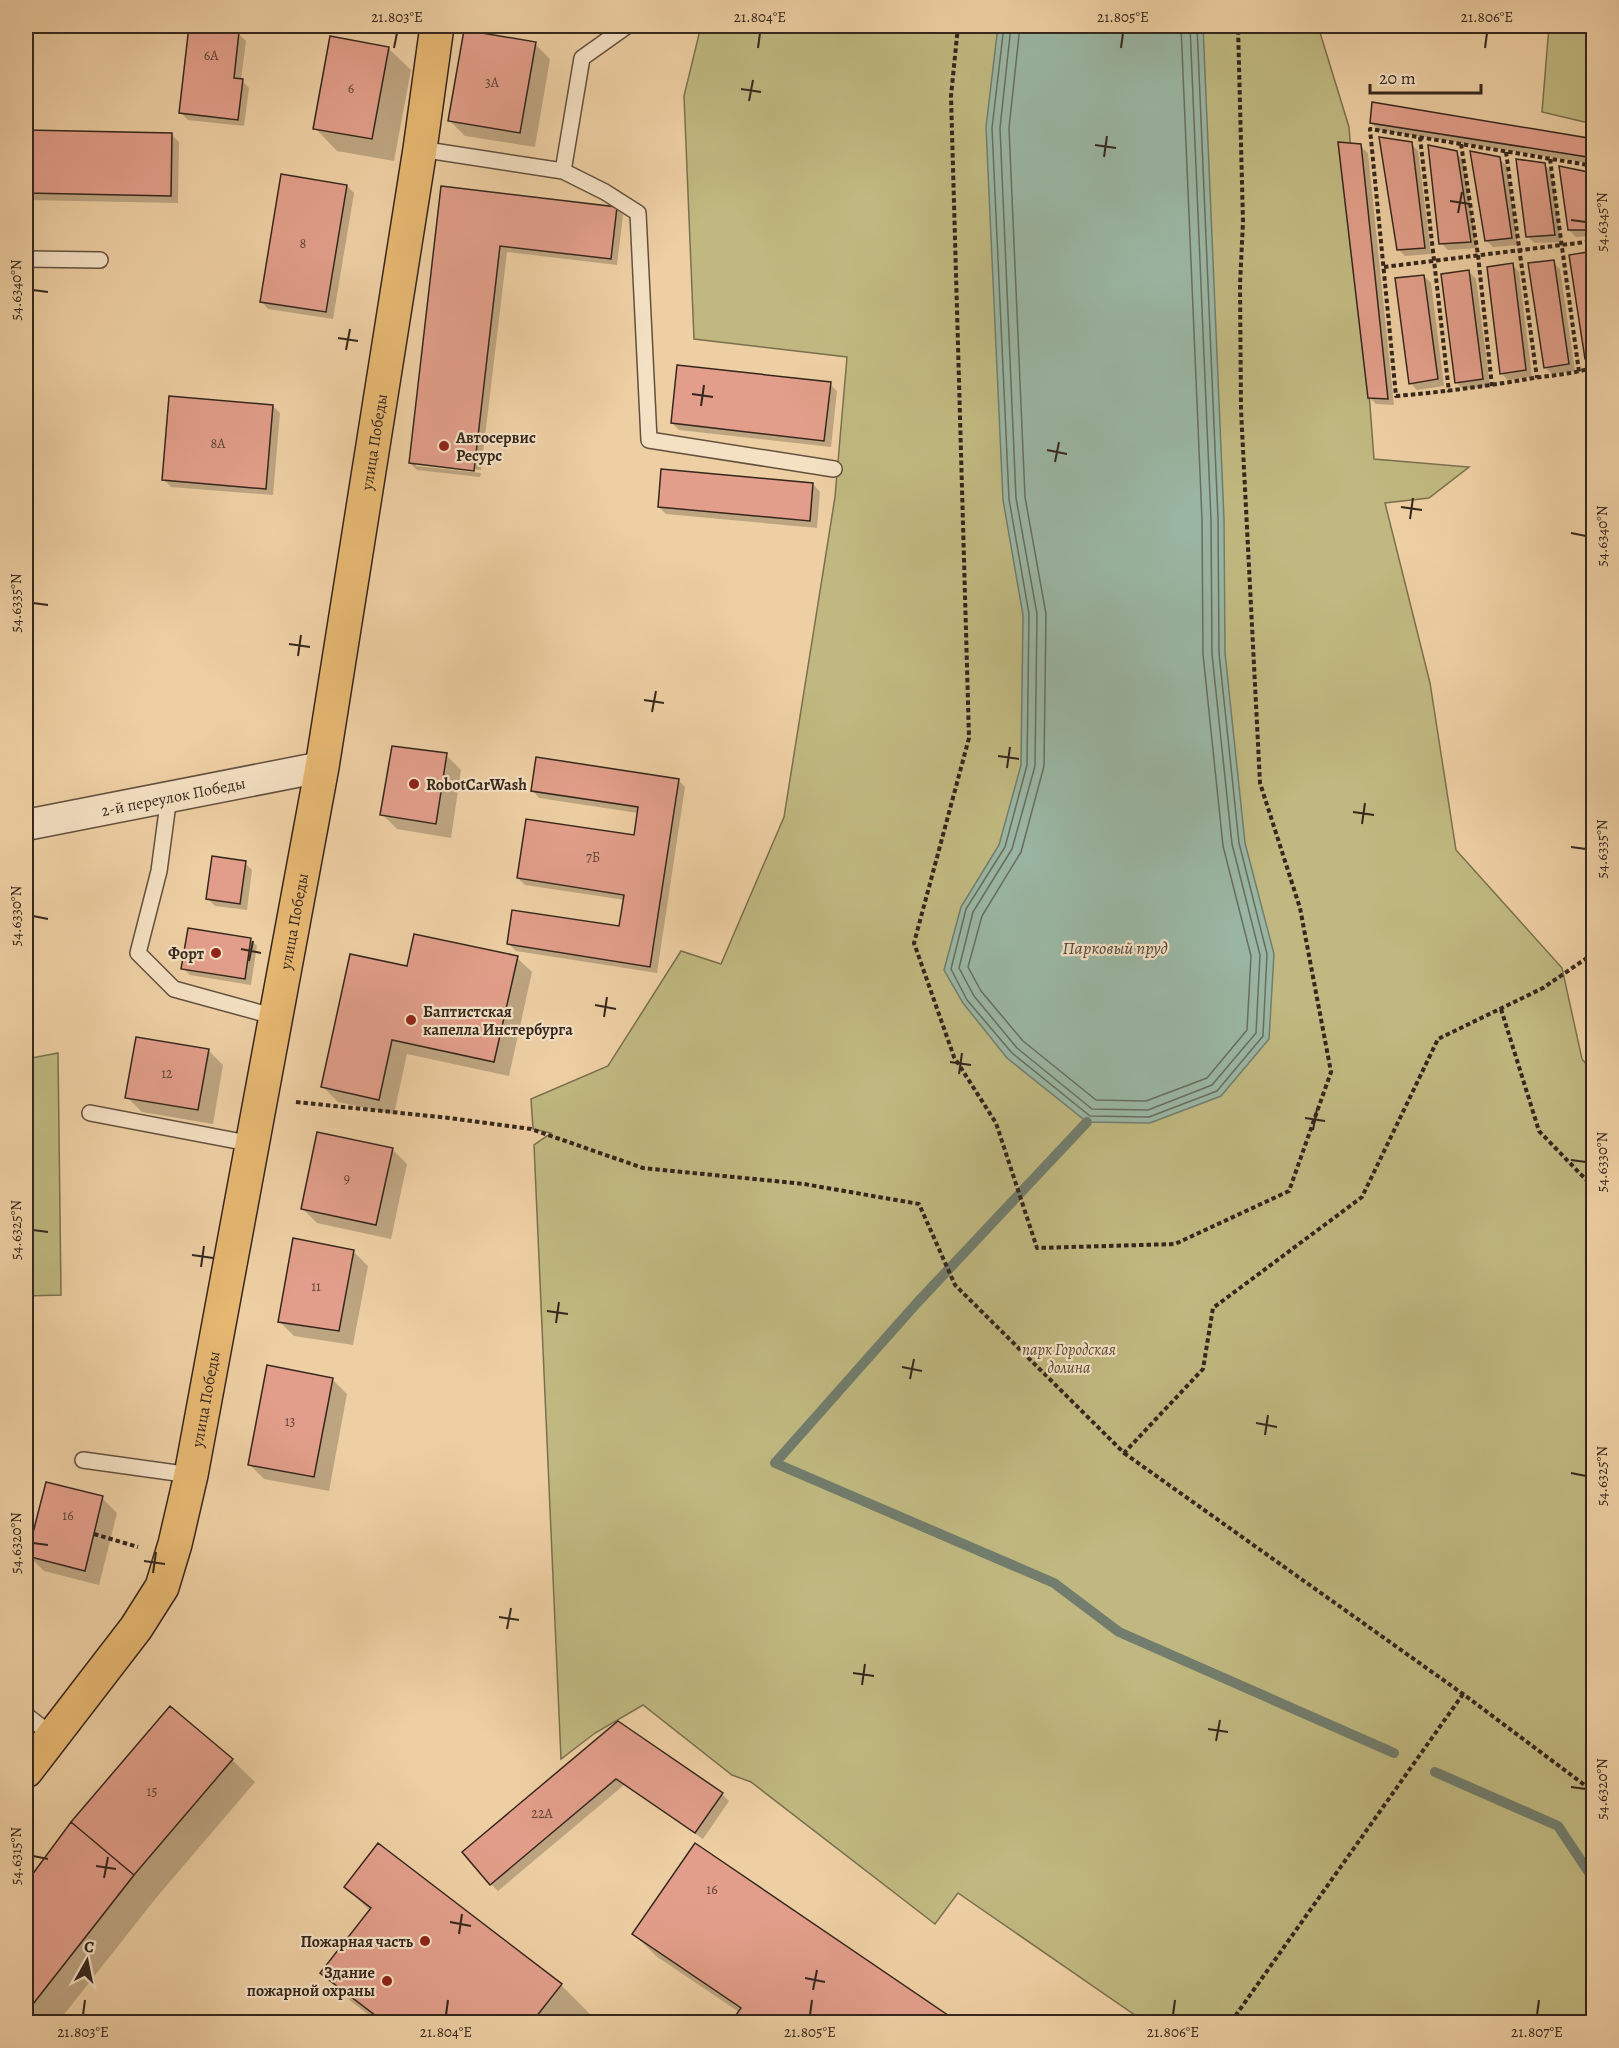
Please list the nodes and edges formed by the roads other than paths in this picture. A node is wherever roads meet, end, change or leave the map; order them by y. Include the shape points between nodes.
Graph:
1 (437, 26) edge
2 (627, 26) edge
3 (420, 149) junction
4 (563, 171) junction
5 (26, 259) edge
6 (100, 260) dead end
7 (834, 469) dead end
8 (322, 767) junction
9 (170, 796) junction
10 (26, 825) edge
11 (276, 1017) junction
12 (90, 1113) dead end
13 (252, 1144) junction
14 (83, 1460) dead end
15 (191, 1475) junction
16 (26, 1715) edge
17 (53, 1736) junction
18 (26, 1771) edge

1 - 3 highway, улица Победы
2 - 4 lane via 582,58
3 - 4 lane
3 - 8 highway, улица Победы
4 - 7 lane via 638,213 649,440
5 - 6 lane
8 - 9 street, 2-й переулок Победы
8 - 11 highway, улица Победы
9 - 10 street, 2-й переулок Победы
9 - 11 lane via 159,871 138,953 174,989
11 - 13 highway, улица Победы
12 - 13 lane
13 - 15 highway, улица Победы
14 - 15 lane
15 - 17 highway, улица Победы via 162,1587
16 - 17 lane
17 - 18 highway, улица Победы

